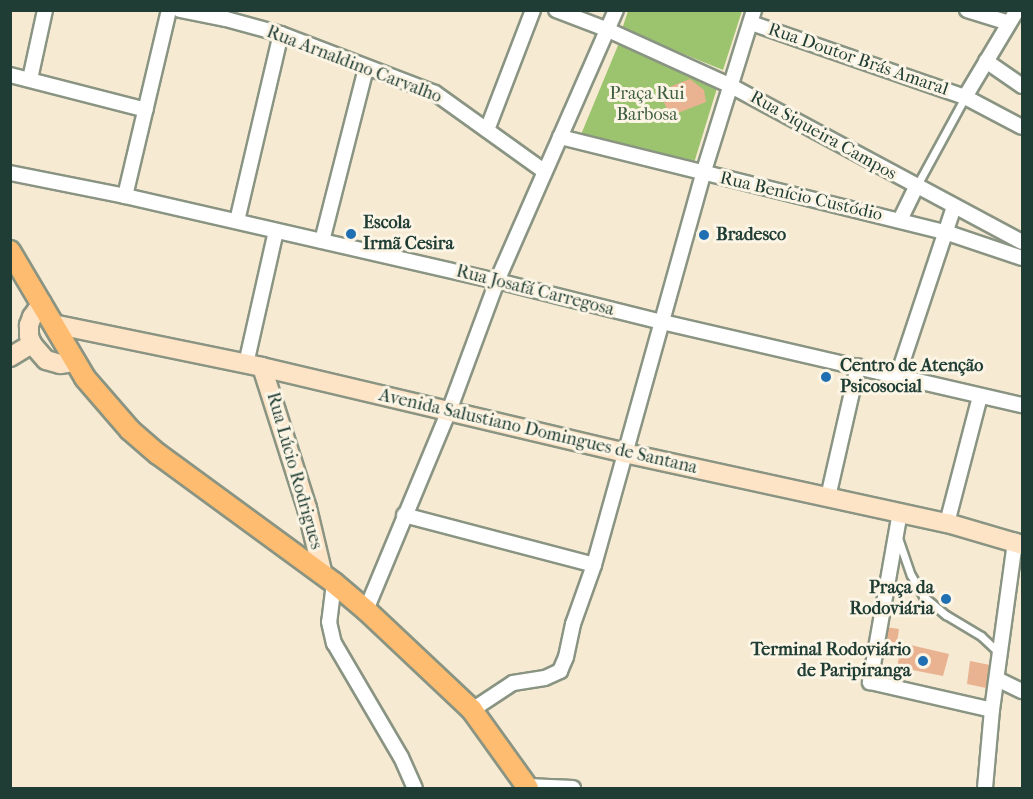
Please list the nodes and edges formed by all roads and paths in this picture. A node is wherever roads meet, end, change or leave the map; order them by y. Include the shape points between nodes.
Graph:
1 (45, 10) edge
2 (169, 10) edge
3 (180, 10) edge
4 (533, 10) edge
5 (556, 10) edge
6 (616, 10) edge
7 (968, 10) edge
8 (1017, 10) edge
9 (752, 17) edge
10 (1009, 23) junction
11 (608, 30) junction
12 (281, 34) junction
13 (986, 62) junction
14 (366, 68) junction
15 (10, 75) edge
16 (30, 79) junction
17 (730, 86) junction
18 (1023, 86) edge
19 (965, 97) junction
20 (146, 110) junction
21 (1023, 127) edge
22 (487, 129) junction
23 (560, 138) junction
24 (544, 171) junction
25 (10, 173) edge
26 (703, 174) junction
27 (916, 187) junction
28 (125, 196) junction
29 (954, 207) junction
30 (900, 220) junction
31 (237, 221) junction
32 (989, 223) junction
33 (276, 231) junction
34 (945, 232) junction
35 (322, 241) junction
36 (980, 242) junction
37 (1023, 242) edge
38 (10, 250) edge
39 (1023, 258) edge
40 (497, 281) junction
41 (42, 303) junction
42 (662, 322) junction
43 (53, 324) junction
44 (32, 344) junction
45 (10, 357) edge
46 (74, 362) junction
47 (254, 366) junction
48 (858, 366) junction
49 (898, 375) junction
50 (980, 396) junction
51 (1023, 405) edge
52 (449, 411) junction
53 (625, 453) junction
54 (828, 497) junction
55 (900, 512) junction
56 (404, 515) junction
57 (947, 523) junction
58 (896, 533) junction
59 (1019, 543) edge
60 (594, 565) junction
61 (329, 579) junction
62 (366, 610) junction
63 (1000, 655) junction
64 (997, 679) junction
65 (1023, 691) edge
66 (472, 710) junction
67 (992, 710) junction
68 (527, 788) edge
69 (415, 789) edge
70 (573, 789) edge
71 (986, 789) edge

1 - 16 street
2 - 20 street
3 - 12 street, Rua Arnaldino Carvalho
4 - 22 street
5 - 11 street, Rua Siqueira Campos
6 - 11 street
7 - 10 street
8 - 10 street
9 - 17 street
9 - 19 street, Rua Doutor Brás Amaral
10 - 13 street
11 - 17 street, Rua Siqueira Campos
11 - 23 street
12 - 14 street, Rua Arnaldino Carvalho
12 - 31 street
13 - 18 street
13 - 19 street
14 - 22 street, Rua Arnaldino Carvalho via 435,93
14 - 35 street
15 - 16 street
16 - 20 street
17 - 26 street
17 - 27 street, Rua Siqueira Campos
19 - 21 street, Rua Doutor Brás Amaral
19 - 27 lane
20 - 28 street
22 - 24 street, Rua Arnaldino Carvalho
23 - 24 street
23 - 26 street, Rua Benício Custódio
24 - 40 street
25 - 28 street, Rua Josafá Carregosa
26 - 30 street, Rua Benício Custódio
26 - 42 street
27 - 29 street, Rua Siqueira Campos
27 - 30 street
28 - 31 street, Rua Josafá Carregosa
29 - 32 street, Rua Siqueira Campos
29 - 34 street
30 - 34 street, Rua Benício Custódio
31 - 33 street, Rua Josafá Carregosa
32 - 36 street
32 - 37 street, Rua Siqueira Campos
33 - 35 street, Rua Josafá Carregosa
33 - 47 street
34 - 36 street, Rua Benício Custódio
34 - 49 street
35 - 40 street, Rua Josafá Carregosa
36 - 39 street, Rua Benício Custódio
38 - 41 main road
40 - 42 street, Rua Josafá Carregosa
40 - 52 street
41 - 43 main road
41 - 44 street via 29,325
42 - 48 street, Rua Josafá Carregosa
42 - 53 street
43 - 46 main road
43 - 47 street, Avenida Salustiano Domingues de Santana
44 - 45 street
44 - 46 street via 46,360
46 - 61 main road via 137,436
47 - 52 street, Avenida Salustiano Domingues de Santana
47 - 61 street, Rua Lúcio Rodrigues
48 - 49 street, Rua Josafá Carregosa
48 - 54 street
49 - 50 street, Rua Josafá Carregosa
50 - 51 street, Rua Josafá Carregosa
50 - 57 street
52 - 53 street, Avenida Salustiano Domingues de Santana
52 - 56 street
53 - 54 street, Avenida Salustiano Domingues de Santana
53 - 60 street
54 - 55 street, Avenida Salustiano Domingues de Santana
55 - 57 street, Avenida Salustiano Domingues de Santana
55 - 58 street
56 - 60 street
56 - 62 street
57 - 59 street, Avenida Salustiano Domingues de Santana
58 - 63 lane via 923,596 981,636
58 - 67 street via 870,682
59 - 63 street
60 - 66 street via 560,671 545,678 513,683
61 - 62 main road
61 - 69 street via 330,633 401,757
62 - 66 main road
63 - 64 street
64 - 65 street
64 - 67 street
66 - 68 main road
67 - 71 street
68 - 70 street

